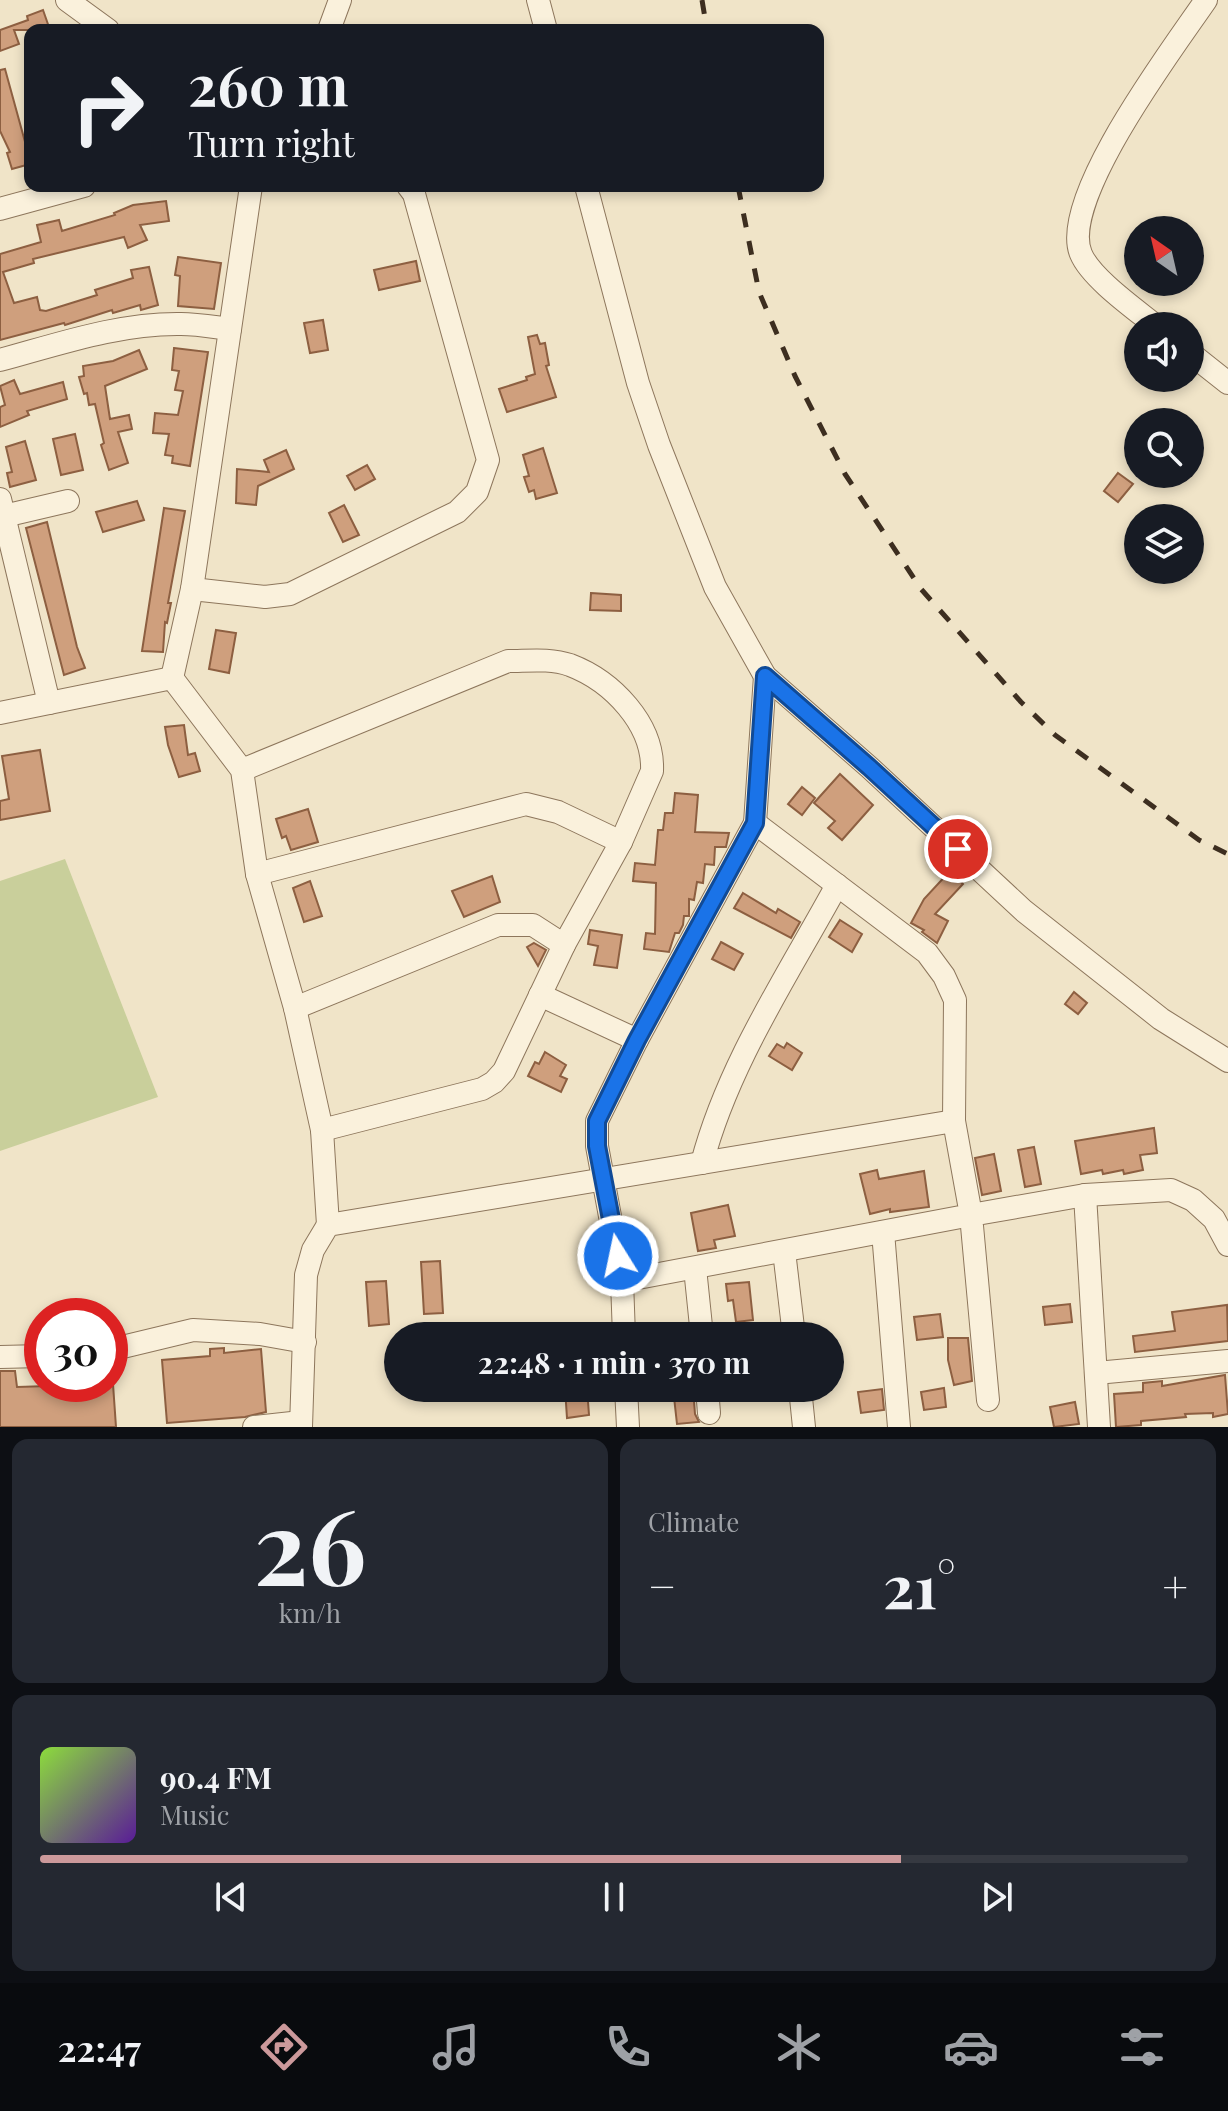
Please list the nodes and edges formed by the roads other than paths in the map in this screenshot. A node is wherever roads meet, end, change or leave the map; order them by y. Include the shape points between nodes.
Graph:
1 (67, 0) edge
2 (340, 0) edge
3 (538, 0) edge
4 (1206, 0) edge
5 (100, 24) edge
6 (331, 24) edge
7 (544, 24) edge
8 (62, 192) edge
9 (250, 192) edge
10 (412, 192) edge
11 (588, 192) edge
12 (0, 209) edge
13 (1138, 312) edge
14 (230, 329) junction
15 (0, 360) edge
16 (1204, 364) edge
17 (1228, 383) edge
18 (68, 501) dead end
19 (2, 508) edge
20 (192, 589) junction
21 (765, 676) junction
22 (172, 678) junction
23 (49, 703) junction
24 (0, 713) edge
25 (242, 770) junction
26 (755, 823) junction
27 (621, 842) junction
28 (257, 874) junction
29 (837, 885) junction
30 (564, 945) junction
31 (540, 995) junction
32 (295, 1008) junction
33 (637, 1040) junction
34 (1228, 1061) edge
35 (954, 1121) junction
36 (322, 1130) junction
37 (702, 1163) junction
38 (603, 1180) junction
39 (1085, 1195) junction
40 (971, 1215) junction
41 (328, 1225) junction
42 (883, 1232) junction
43 (1228, 1245) edge
44 (784, 1251) junction
45 (695, 1268) junction
46 (622, 1281) junction
47 (623, 1322) edge
48 (701, 1322) edge
49 (792, 1322) edge
50 (305, 1342) junction
51 (128, 1346) edge
52 (24, 1356) edge
53 (0, 1357) edge
54 (1228, 1361) edge
55 (1096, 1373) junction
56 (988, 1400) dead end
57 (627, 1402) edge
58 (708, 1402) edge
59 (801, 1402) edge
60 (709, 1413) dead end
61 (301, 1424) edge
62 (254, 1427) edge
63 (628, 1427) edge
64 (804, 1427) edge
65 (899, 1427) edge
66 (1099, 1427) edge

1 - 5 street
2 - 6 street
3 - 7 street
4 - 13 street via 1117,131 1082,210 1080,253
8 - 12 street
9 - 14 street
10 - 20 street via 488,460 477,492 457,512 290,594 265,597
11 - 21 street via 659,445 715,587
14 - 15 street via 134,327
14 - 20 street
16 - 17 street
18 - 19 street
19 - 23 street
20 - 22 street
21 - 26 street
21 - 34 street via 1024,911 1161,1019
22 - 23 street
22 - 25 street
23 - 24 street
25 - 27 street via 508,661 549,660 571,665 621,699 632,709 649,746 652,771
25 - 28 street
26 - 29 street
26 - 33 street
27 - 28 street via 558,812 526,804
27 - 30 street
28 - 32 street
29 - 35 street via 927,953 944,976 955,1000
29 - 37 street via 734,1073
30 - 31 street
30 - 32 street via 533,925 498,925
31 - 33 street
31 - 36 street via 494,1082
32 - 36 street
33 - 38 street via 597,1121
35 - 37 street
35 - 40 street
36 - 41 street
37 - 38 street
38 - 41 street
38 - 46 street
39 - 40 street
39 - 43 street via 1171,1190 1193,1200 1214,1219
39 - 55 street
40 - 42 street
40 - 56 street
41 - 50 street via 306,1275
42 - 44 street
42 - 65 street
44 - 45 street
44 - 49 street
45 - 46 street
45 - 48 street
46 - 47 street
50 - 51 street via 193,1330
50 - 61 street
52 - 53 street
54 - 55 street
55 - 66 street
57 - 63 street
58 - 60 street
59 - 64 street
61 - 62 street

